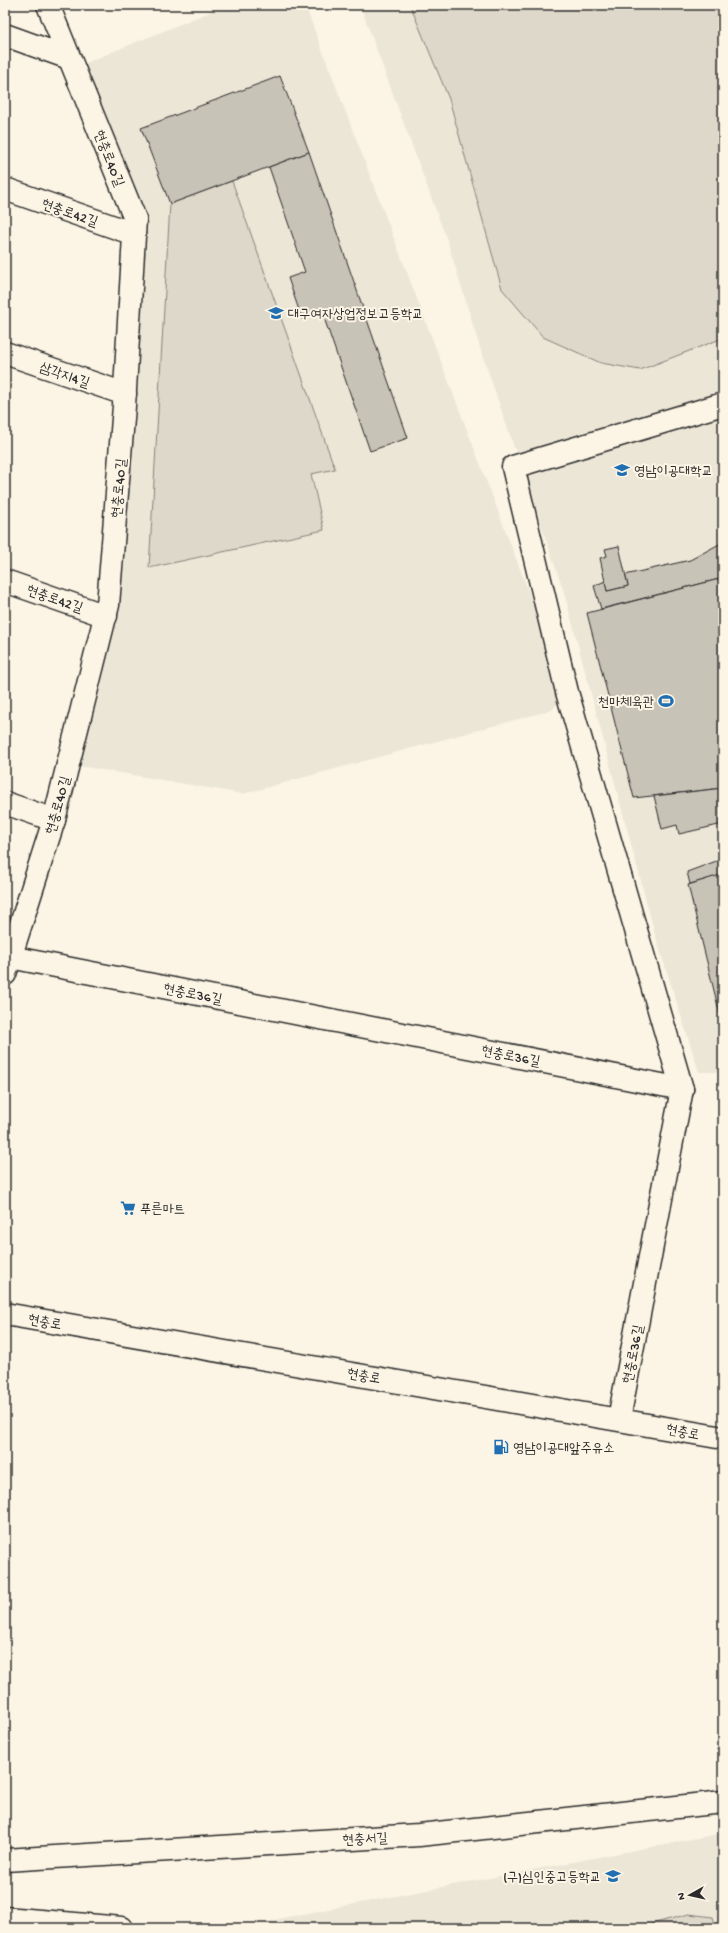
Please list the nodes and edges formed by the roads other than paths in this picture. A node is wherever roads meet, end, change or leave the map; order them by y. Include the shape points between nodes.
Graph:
1 (48, 5) edge
2 (5, 35) edge
3 (69, 58) junction
4 (5, 189) edge
5 (134, 234) junction
6 (5, 353) edge
7 (125, 394) junction
8 (723, 404) edge
9 (5, 581) edge
10 (106, 616) junction
11 (5, 803) edge
12 (54, 820) junction
13 (8, 966) edge
14 (682, 1088) junction
15 (5, 1314) edge
16 (620, 1419) junction
17 (723, 1438) edge
18 (723, 1802) edge
19 (5, 1860) edge
20 (5, 1918) edge
21 (122, 1928) edge

1 - 3 street, 현충로40길
2 - 3 street
3 - 5 street, 현충로40길 via 135,220
4 - 5 street, 현충로42길
5 - 7 street, 현충로40길
6 - 7 street, 삼각지4길
7 - 10 street, 현충로40길
8 - 14 street via 513,467 567,692
9 - 10 street, 현충로42길
10 - 12 street, 현충로40길
11 - 12 street
12 - 13 street, 현충로40길
13 - 14 street, 현충로36길
14 - 16 street, 현충로36길
15 - 16 street, 현충로
16 - 17 street, 현충로
18 - 19 street, 현충서길 via 419,1835
20 - 21 street

